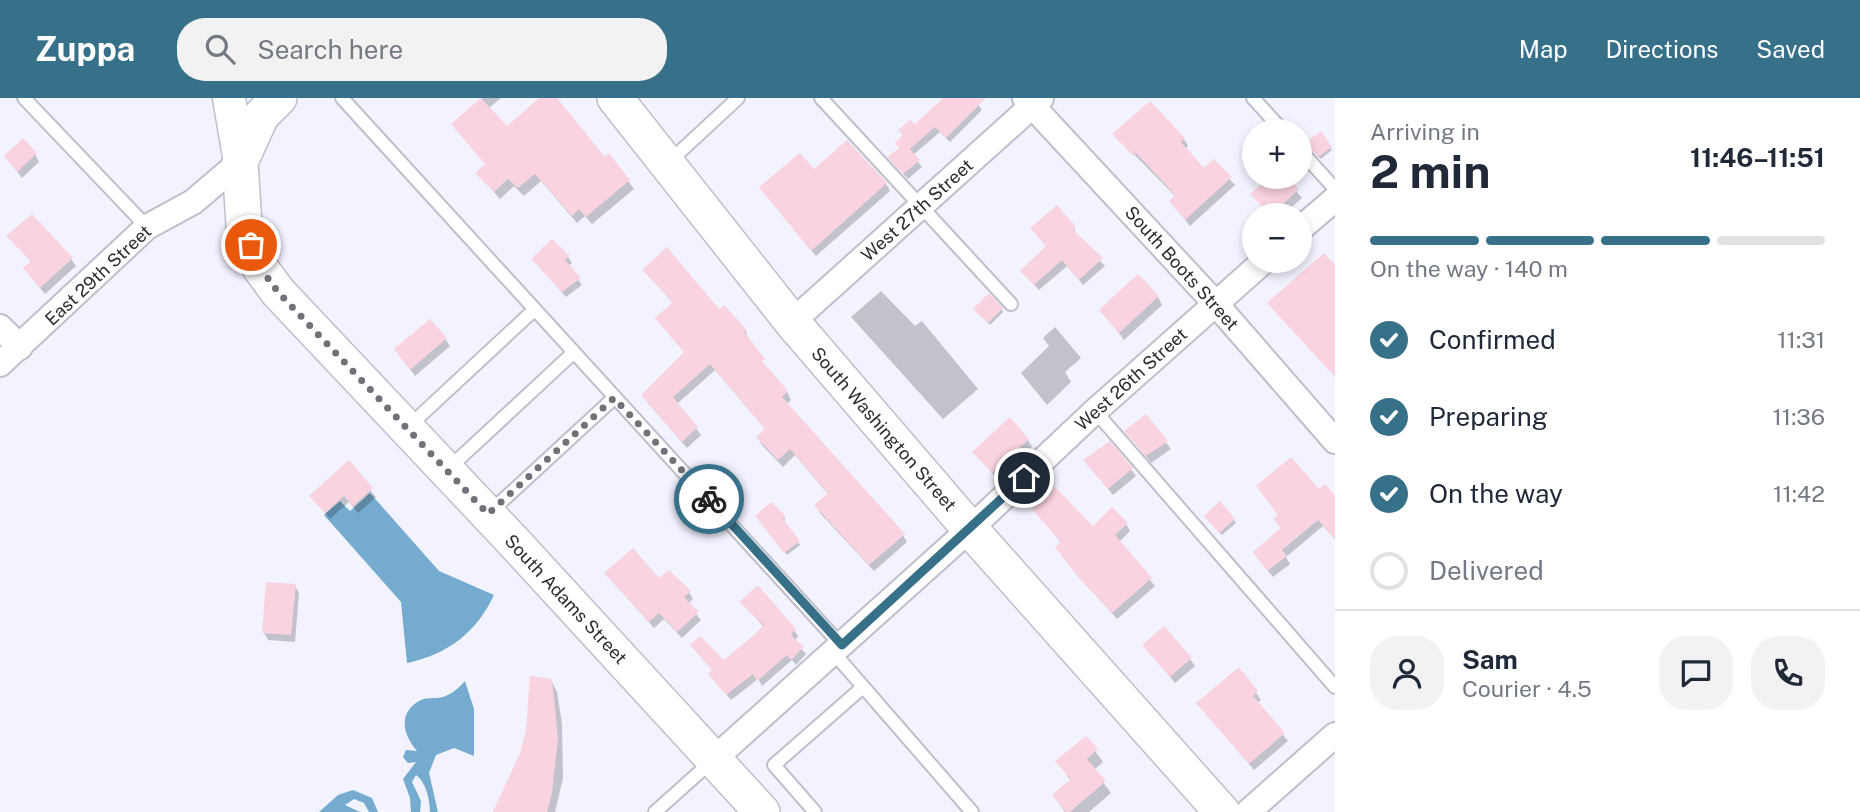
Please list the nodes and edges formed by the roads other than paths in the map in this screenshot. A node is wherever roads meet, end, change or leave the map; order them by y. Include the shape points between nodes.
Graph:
1 (24, 98) edge
2 (229, 98) edge
3 (279, 98) edge
4 (342, 98) edge
5 (615, 98) edge
6 (738, 98) edge
7 (821, 98) edge
8 (1253, 98) edge
9 (1033, 101) edge
10 (1272, 119) edge
11 (240, 162) junction
12 (1312, 163) edge
13 (667, 164) junction
14 (1335, 189) edge
15 (1335, 199) edge
16 (920, 207) junction
17 (1312, 219) edge
18 (148, 227) junction
19 (1250, 273) edge
20 (1216, 303) junction
21 (1011, 304) dead end
22 (534, 310) junction
23 (792, 322) junction
24 (0, 327) edge
25 (20, 347) junction
26 (573, 353) junction
27 (0, 364) edge
28 (614, 398) junction
29 (1095, 411) junction
30 (407, 428) junction
31 (1335, 441) edge
32 (446, 470) junction
33 (488, 514) junction
34 (970, 529) junction
35 (837, 649) junction
36 (863, 687) junction
37 (1335, 687) edge
38 (1335, 735) edge
39 (715, 759) junction
40 (655, 812) edge
41 (762, 812) edge
42 (815, 812) edge
43 (972, 812) edge
44 (1222, 812) edge
45 (1248, 812) edge

1 - 18 lane
2 - 11 street, South Adams Street
3 - 11 main road, East 29th Street via 261,116
4 - 22 lane
5 - 13 main road, South Washington Street
6 - 13 lane
7 - 16 lane
8 - 10 lane
9 - 16 street, West 27th Street
9 - 20 street, South Boots Street
11 - 18 street, East 29th Street via 193,202
11 - 30 main road, South Adams Street via 244,225 259,266 278,292
12 - 14 lane
13 - 23 main road, South Washington Street
15 - 17 street
16 - 21 lane
16 - 23 street, West 27th Street
18 - 25 street, East 29th Street
19 - 20 street, West 26th Street
20 - 29 street, West 26th Street
20 - 31 street, South Boots Street
22 - 26 lane
22 - 30 lane
23 - 34 main road, South Washington Street
24 - 25 street
25 - 27 street, East 29th Street
26 - 28 lane
26 - 32 lane
28 - 33 lane
28 - 35 lane
29 - 34 street, West 26th Street
29 - 37 lane
30 - 32 main road, South Adams Street
32 - 33 main road, South Adams Street
33 - 39 main road, South Adams Street
34 - 35 street, West 26th Street
34 - 44 main road, South Washington Street
35 - 36 lane
35 - 39 street, West 26th Street
36 - 42 lane via 774,765
36 - 43 lane
38 - 45 street
39 - 40 lane
39 - 41 main road, South Adams Street

